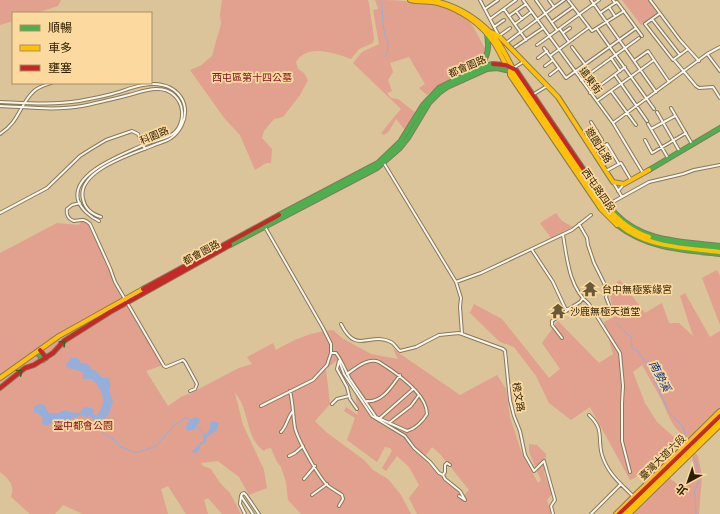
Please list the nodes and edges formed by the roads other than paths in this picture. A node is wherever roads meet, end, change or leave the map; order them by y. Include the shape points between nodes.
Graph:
1 (410, 0) edge
2 (430, 0) edge
3 (480, 0) edge
4 (498, 0) edge
5 (516, 0) edge
6 (523, 0) edge
7 (536, 0) edge
8 (549, 0) edge
9 (564, 0) edge
10 (568, 0) edge
11 (591, 0) edge
12 (600, 0) edge
13 (613, 0) edge
14 (650, 0) edge
15 (416, 1) edge
16 (615, 3) junction
17 (526, 4) junction
18 (594, 4) junction
19 (554, 7) junction
20 (573, 7) junction
21 (609, 7) junction
22 (485, 9) junction
23 (504, 9) junction
24 (516, 11) junction
25 (624, 11) junction
26 (531, 12) junction
27 (600, 13) junction
28 (546, 14) junction
29 (659, 14) junction
30 (579, 15) junction
31 (509, 16) junction
32 (615, 16) junction
33 (490, 19) junction
34 (522, 19) junction
35 (652, 19) junction
36 (504, 20) dead end
37 (537, 20) junction
38 (552, 22) junction
39 (607, 22) junction
40 (515, 24) junction
41 (645, 24) junction
42 (642, 26) dead end
43 (494, 27) junction
44 (510, 28) dead end
45 (543, 28) junction
46 (570, 28) dead end
47 (588, 28) junction
48 (636, 28) junction
49 (559, 29) junction
50 (597, 29) junction
51 (488, 32) junction
52 (520, 32) junction
53 (563, 33) junction
54 (499, 36) junction
55 (549, 37) junction
56 (526, 40) junction
57 (619, 40) junction
58 (569, 42) junction
59 (506, 43) junction
60 (537, 45) dead end
61 (572, 46) dead end
62 (610, 46) junction
63 (515, 47) dead end
64 (720, 47) edge
65 (501, 48) junction
66 (544, 48) dead end
67 (625, 48) junction
68 (559, 50) junction
69 (688, 50) junction
70 (547, 51) junction
71 (707, 54) junction
72 (616, 55) junction
73 (680, 55) junction
74 (550, 56) junction
75 (538, 58) dead end
76 (611, 58) junction
77 (553, 60) junction
78 (654, 60) junction
79 (524, 61) junction
80 (634, 61) junction
81 (675, 61) dead end
82 (699, 61) junction
83 (584, 64) junction
84 (506, 65) junction
85 (545, 66) dead end
86 (625, 67) junction
87 (559, 68) junction
88 (476, 69) junction
89 (640, 69) junction
90 (511, 70) junction
91 (574, 71) junction
92 (620, 71) junction
93 (720, 71) edge
94 (684, 72) junction
95 (615, 75) junction
96 (550, 76) dead end
97 (631, 76) junction
98 (581, 80) junction
99 (669, 82) junction
100 (49, 84) edge
101 (621, 84) junction
102 (548, 85) junction
103 (611, 91) junction
104 (656, 92) junction
105 (590, 93) junction
106 (534, 94) dead end
107 (647, 98) junction
108 (720, 98) edge
109 (597, 101) junction
110 (0, 102) edge
111 (25, 103) junction
112 (0, 106) edge
113 (636, 106) junction
114 (23, 107) junction
115 (671, 108) dead end
116 (654, 109) dead end
117 (657, 112) dead end
118 (627, 113) junction
119 (675, 116) junction
120 (647, 120) dead end
121 (591, 122) dead end
122 (613, 123) junction
123 (663, 123) junction
124 (648, 124) dead end
125 (636, 125) dead end
126 (720, 128) edge
127 (651, 129) junction
128 (597, 131) junction
129 (686, 133) junction
130 (0, 134) edge
131 (585, 138) junction
132 (602, 140) dead end
133 (645, 140) dead end
134 (673, 140) junction
135 (692, 144) junction
136 (143, 145) junction
137 (662, 147) junction
138 (145, 149) junction
139 (594, 152) junction
140 (680, 152) junction
141 (613, 154) junction
142 (668, 158) junction
143 (383, 161) junction
144 (600, 162) junction
145 (619, 164) junction
146 (720, 165) edge
147 (606, 172) junction
148 (643, 173) junction
149 (631, 180) junction
150 (613, 182) junction
151 (624, 184) junction
152 (618, 191) junction
153 (622, 197) junction
154 (83, 201) junction
155 (80, 203) junction
156 (604, 207) junction
157 (0, 213) edge
158 (591, 215) dead end
159 (101, 217) dead end
160 (99, 220) dead end
161 (579, 224) junction
162 (264, 225) junction
163 (563, 234) junction
164 (532, 250) junction
165 (720, 250) edge
166 (456, 282) junction
167 (582, 298) junction
168 (128, 301) junction
169 (609, 305) dead end
170 (572, 308) junction
171 (109, 310) junction
172 (340, 324) dead end
173 (73, 328) junction
174 (76, 333) junction
175 (462, 334) junction
176 (562, 338) dead end
177 (39, 351) junction
178 (331, 353) junction
179 (44, 359) junction
180 (347, 374) junction
181 (400, 375) junction
182 (0, 378) edge
183 (0, 388) edge
184 (414, 389) junction
185 (190, 391) dead end
186 (290, 391) junction
187 (349, 396) junction
188 (419, 396) junction
189 (366, 401) junction
190 (332, 404) dead end
191 (261, 406) dead end
192 (294, 410) junction
193 (357, 410) dead end
194 (720, 411) edge
195 (589, 415) dead end
196 (720, 416) edge
197 (380, 419) junction
198 (720, 420) edge
199 (389, 423) junction
200 (720, 425) edge
201 (281, 432) dead end
202 (303, 446) junction
203 (289, 456) dead end
204 (315, 466) junction
205 (450, 466) dead end
206 (630, 472) dead end
207 (443, 475) junction
208 (304, 479) dead end
209 (327, 484) junction
210 (621, 484) junction
211 (312, 495) dead end
212 (241, 496) junction
213 (459, 496) dead end
214 (634, 496) junction
215 (339, 506) dead end
216 (245, 514) edge
217 (253, 514) edge
218 (259, 514) edge
219 (553, 514) edge
220 (591, 514) edge
221 (616, 514) edge
222 (619, 514) edge
223 (624, 514) edge
224 (629, 514) edge

1 - 15 street
2 - 51 street via 453,6
3 - 22 street
4 - 22 street
5 - 23 street
6 - 17 street, 遠東街
7 - 28 street
8 - 19 street
9 - 19 street
10 - 20 street
11 - 18 street
12 - 18 street
13 - 16 street
14 - 29 street
15 - 51 street via 433,2 453,8
16 - 21 street
16 - 25 street via 617,2
17 - 24 street
17 - 26 street, 遠東街
18 - 27 street
18 - 30 street
19 - 28 street
20 - 30 street
20 - 38 street
21 - 27 street
21 - 32 street
22 - 33 street
23 - 31 street
23 - 33 street
24 - 31 street
24 - 34 street
25 - 32 street
25 - 48 street
26 - 34 street
26 - 37 street, 遠東街
27 - 39 street
28 - 37 street
28 - 38 street
29 - 35 street
29 - 69 street
30 - 47 street
30 - 49 street
31 - 40 street
32 - 39 street
33 - 43 street
34 - 40 street
35 - 41 street
35 - 73 street
36 - 43 street
37 - 45 street, 遠東街
37 - 52 street
38 - 49 street
39 - 50 street
39 - 57 street
40 - 52 street
41 - 42 street
41 - 73 street via 673,60
43 - 54 street
44 - 54 street
45 - 55 street, 遠東街
45 - 56 street
46 - 53 street
47 - 50 street via 592,31
47 - 58 street
48 - 57 street
48 - 67 street via 641,37
49 - 53 street
49 - 55 street
50 - 62 street
51 - 54 street, 遊園北路
51 - 65 street, 西屯路四段 via 496,38
51 - 84 street, 西屯路四段
51 - 88 street via 488,54
52 - 56 street
52 - 59 street
53 - 58 street
54 - 59 street, 遊園北路
55 - 60 street
55 - 68 street, 遠東街
56 - 63 street
57 - 62 street
57 - 67 street
58 - 68 street
59 - 65 street via 501,42
59 - 79 street, 遊園北路
61 - 83 street
62 - 72 street
62 - 83 street
64 - 71 street
65 - 90 street, 西屯路四段
66 - 70 street
67 - 72 street
67 - 80 street
68 - 74 street
68 - 91 street, 遠東街
69 - 73 street
69 - 82 street
70 - 74 street
70 - 75 street
71 - 82 street
71 - 93 street
72 - 76 street
72 - 86 street
74 - 77 street
76 - 92 street
76 - 98 street
77 - 85 street
77 - 87 street
78 - 80 street via 648,51
78 - 89 street
78 - 99 street
79 - 90 street
79 - 102 street, 遊園北路
80 - 89 street
81 - 94 street
82 - 94 street
83 - 91 street
84 - 88 street, 都會園路 via 490,64
84 - 90 street, 西屯路四段
86 - 92 street
86 - 97 street
87 - 91 street via 566,78
87 - 96 street
88 - 143 street, 都會園路 via 433,92 400,142
89 - 97 street
89 - 104 street
90 - 143 street, 都會園路 via 487,68 437,94 424,109 404,144 394,155
90 - 156 street, 西屯路四段
91 - 98 street, 遠東街
92 - 95 street
94 - 99 street
94 - 108 street via 696,86 712,87
95 - 101 street
95 - 105 street
97 - 101 street
97 - 107 street
98 - 105 street, 遠東街
99 - 104 street
100 - 111 street via 34,90
101 - 103 street
101 - 113 street
102 - 106 street
102 - 131 street, 遊園北路
103 - 109 street
103 - 118 street
104 - 107 street
105 - 109 street, 遠東街
107 - 113 street
107 - 116 street
109 - 122 street, 遠東街
110 - 111 street, 科園路
111 - 114 street
111 - 138 street, 科園路 via 77,101 151,84 168,87 176,91 184,103 185,116 181,128 170,139
112 - 114 street, 科園路
113 - 118 street
113 - 120 street
114 - 130 street via 13,123
114 - 136 street, 科園路 via 80,106 151,89 167,91 181,104 183,113 179,126 170,136
115 - 119 street
117 - 123 street
118 - 122 street
118 - 125 street
119 - 123 street
119 - 129 street
121 - 128 street
122 - 148 street, 遠東街
123 - 127 street
123 - 134 street
124 - 127 street
126 - 135 street
127 - 137 street
128 - 131 street
128 - 132 street
129 - 134 street
129 - 135 street
131 - 139 street, 遊園北路
133 - 137 street via 652,153
134 - 137 street
134 - 140 street
135 - 140 street
136 - 138 street
136 - 155 street, 科園路 via 105,163 88,175 79,188
136 - 157 street via 138,134 132,131 106,140 80,156 47,188
137 - 142 street
138 - 154 street, 科園路 via 118,159 92,174 83,185
139 - 141 street via 607,144
139 - 144 street, 遊園北路
140 - 142 street
141 - 144 street
141 - 145 street
142 - 148 street
143 - 162 street, 都會園路
143 - 166 street
144 - 147 street, 遊園北路
145 - 147 street
145 - 149 street via 621,163
146 - 153 street via 649,182
147 - 150 street, 遊園北路
148 - 149 street
149 - 151 street
150 - 151 street
150 - 152 street
151 - 152 street
152 - 153 street
153 - 156 street
154 - 155 street
154 - 159 street via 87,209
155 - 160 street via 89,215
155 - 168 street via 69,206 67,215 71,220 82,219 90,224 115,282
156 - 165 street, 西屯路四段 via 615,222 644,240 659,244
158 - 161 street
161 - 163 street
161 - 169 street via 608,291 606,297
162 - 168 street, 都會園路
162 - 178 street via 323,328
163 - 164 street
163 - 167 street via 571,276
164 - 166 street
164 - 170 street via 553,282 566,310
166 - 175 street via 461,298
167 - 170 street
167 - 206 street via 589,304 620,353 623,386 622,441
168 - 171 street, 都會園路
168 - 185 street via 164,366 183,360 185,362 197,384 195,389
170 - 176 street via 552,320 552,325
171 - 173 street, 都會園路
171 - 174 street, 都會園路
172 - 175 street via 355,341 384,340 391,342 400,351 416,347 439,335 459,332
173 - 174 street
173 - 177 street, 都會園路
179 -> 174 street, 都會園路
175 - 219 street, 榜文路 via 505,351 510,400 525,454 534,470 544,462 555,500 550,506
177 - 179 street
177 - 182 street, 都會園路
178 - 180 street via 336,353
178 - 186 street via 327,365 313,380
183 -> 179 street, 都會園路 via 26,368
180 - 181 street via 372,360
180 - 189 street
181 - 184 street
181 - 189 street via 386,392 372,402
184 - 188 street
184 - 197 street
186 - 191 street
186 - 192 street
187 - 190 street via 337,399
187 - 193 street
187 - 207 street via 337,369 338,361 372,416 405,436
188 - 199 street via 411,406
188 - 199 street via 427,409 427,414 421,422 407,431
189 - 197 street via 372,412
192 - 201 street
192 - 202 street via 295,429
194 - 214 street, 臺灣大道六段
195 - 210 street via 600,430 602,456 613,477
196 - 222 street, 臺灣大道六段
197 - 199 street
198 - 223 street, 臺灣大道六段
200 - 224 street, 臺灣大道六段
202 - 203 street
202 - 204 street
204 - 208 street
204 - 209 street
205 - 207 street via 447,463 445,465
207 - 213 street via 465,500
209 - 211 street
209 - 215 street via 342,496
210 - 214 street
210 - 220 street
212 - 216 street via 240,504
212 - 217 street
212 - 218 street via 244,493 246,495
214 - 221 street, 臺灣大道六段

